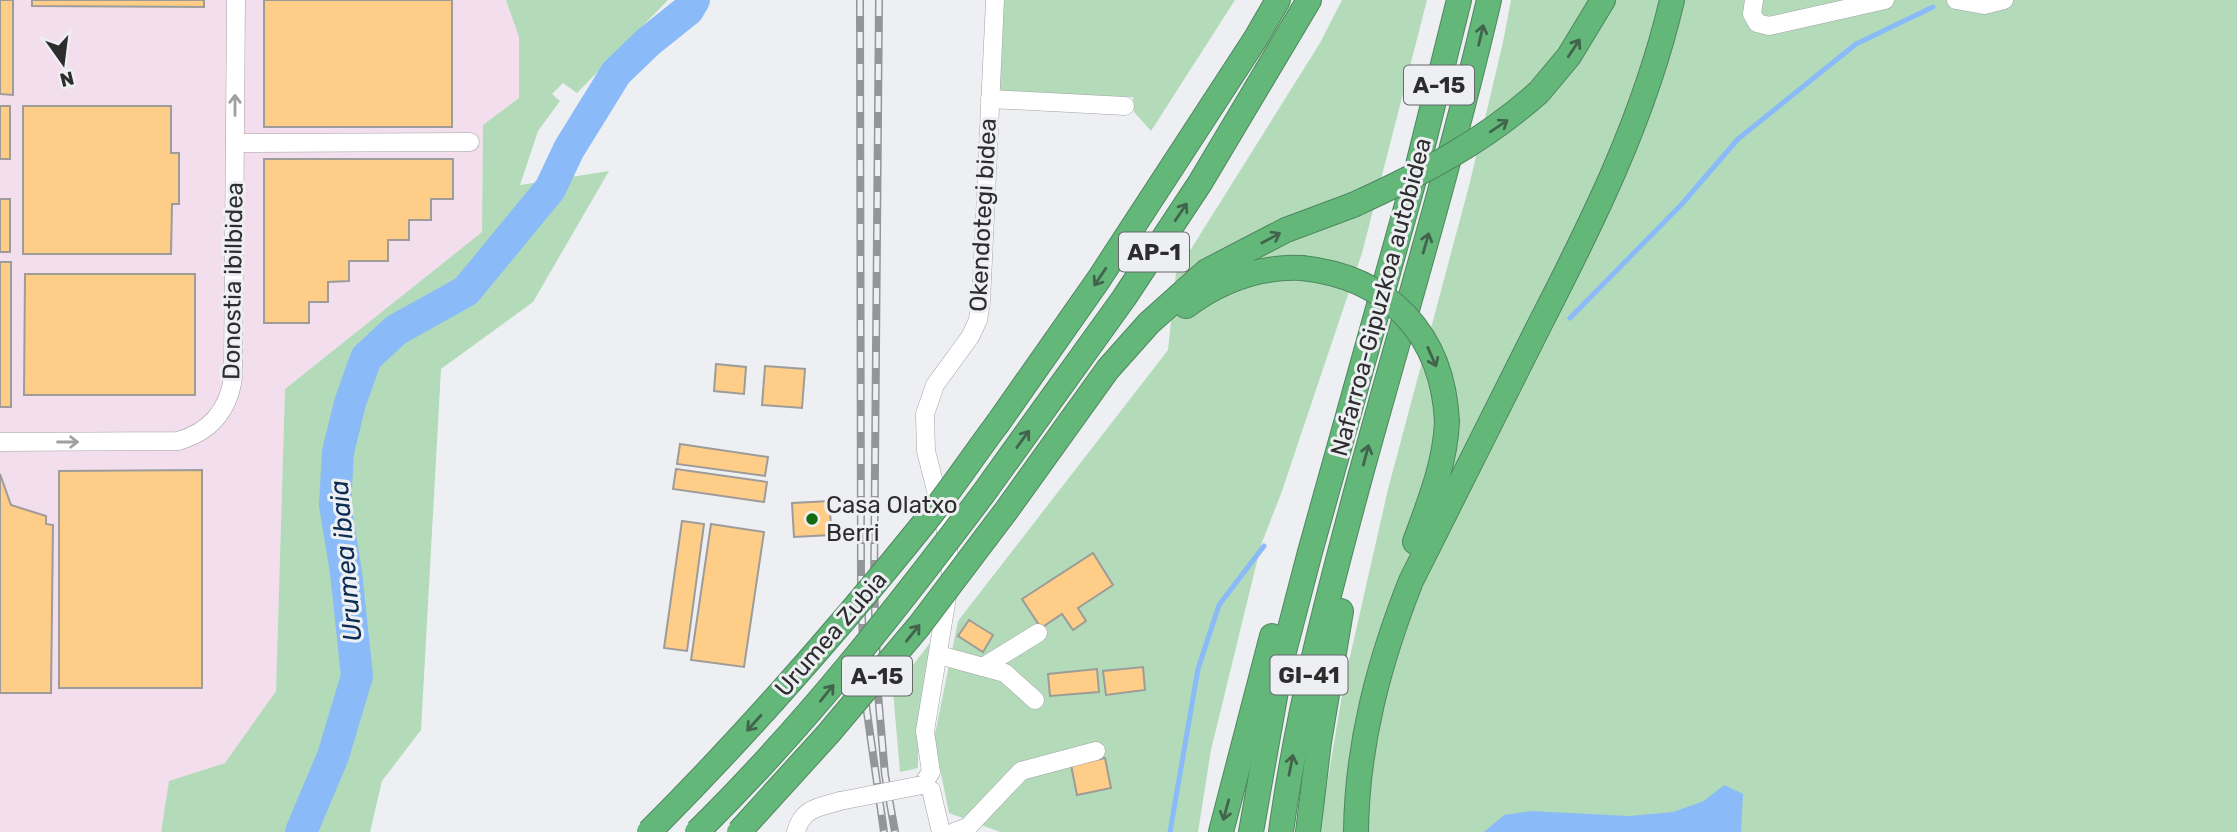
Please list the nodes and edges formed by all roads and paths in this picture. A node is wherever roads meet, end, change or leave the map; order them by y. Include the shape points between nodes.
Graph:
1 (236, 0) edge
2 (995, 0) edge
3 (1262, 0) edge
4 (1278, 0) edge
5 (1309, 0) edge
6 (1459, 0) edge
7 (1489, 0) edge
8 (1603, 0) edge
9 (1672, 0) edge
10 (1754, 0) edge
11 (1885, 0) edge
12 (1956, 0) edge
13 (2004, 0) edge
14 (990, 99) junction
15 (1125, 106) dead end
16 (1205, 118) junction
17 (470, 142) dead end
18 (234, 143) junction
19 (0, 442) edge
20 (1044, 460) junction
21 (1348, 520) junction
22 (1310, 552) junction
23 (1411, 581) junction
24 (1038, 634) dead end
25 (939, 656) junction
26 (983, 667) junction
27 (1034, 700) dead end
28 (1096, 751) dead end
29 (922, 785) junction
30 (649, 832) edge
31 (697, 832) edge
32 (739, 832) edge
33 (796, 832) edge
34 (941, 832) edge
35 (954, 832) edge
36 (1221, 832) edge
37 (1251, 832) edge
38 (1281, 832) edge
39 (1308, 832) edge
40 (1356, 832) edge

18 -> 1 street, Donostia ibilbidea
2 - 14 street, Okendotegi bidea
3 - 16 highway
4 - 16 highway, AP-1
31 -> 5 highway, Urumea Zubia / AP-1, bridge via 813,711 983,494 1193,195
6 - 22 highway, Nafarroa-Gipuzkoa autobidea / A-15
21 -> 7 highway, Nafarroa-Gipuzkoa autobidea / A-15
20 -> 8 highway, bridge via 1108,369 1149,323 1207,271 1286,230 1422,173 1508,120 1569,56
9 - 23 highway via 1652,75 1622,157
10 - 11 street via 1752,14 1757,23 1769,26
12 - 13 street via 1984,5
14 - 15 street
14 - 25 street, Okendotegi bidea via 979,311 964,348 935,385 925,414 926,451 945,526 951,573
16 -> 30 highway, Urumea Zubia / AP-1, bridge via 1098,279 927,520 831,637 724,757
17 - 18 street
19 -> 18 street, Donostia ibilbidea via 178,441 202,431 221,414 233,378
20 -> 23 highway, bridge via 1143,343 1214,288 1247,274 1284,267 1339,274 1374,289 1405,314 1436,364 1446,403 1446,443 1411,553
32 -> 20 highway, A-15, bridge via 919,626
38 -> 21 highway, GI-41 via 1311,666
21 - 39 highway via 1351,554
22 -> 36 highway via 1291,579 1272,638
22 - 37 highway, GI-41 via 1282,663
23 - 40 highway via 1373,691 1359,768
24 - 26 street
25 - 26 street
25 - 29 street, Okendotegi bidea via 925,731 930,772
26 - 27 street via 1005,673
28 - 35 street via 1021,771 968,827
29 - 33 street, bridge via 805,813
29 - 34 street via 931,790

